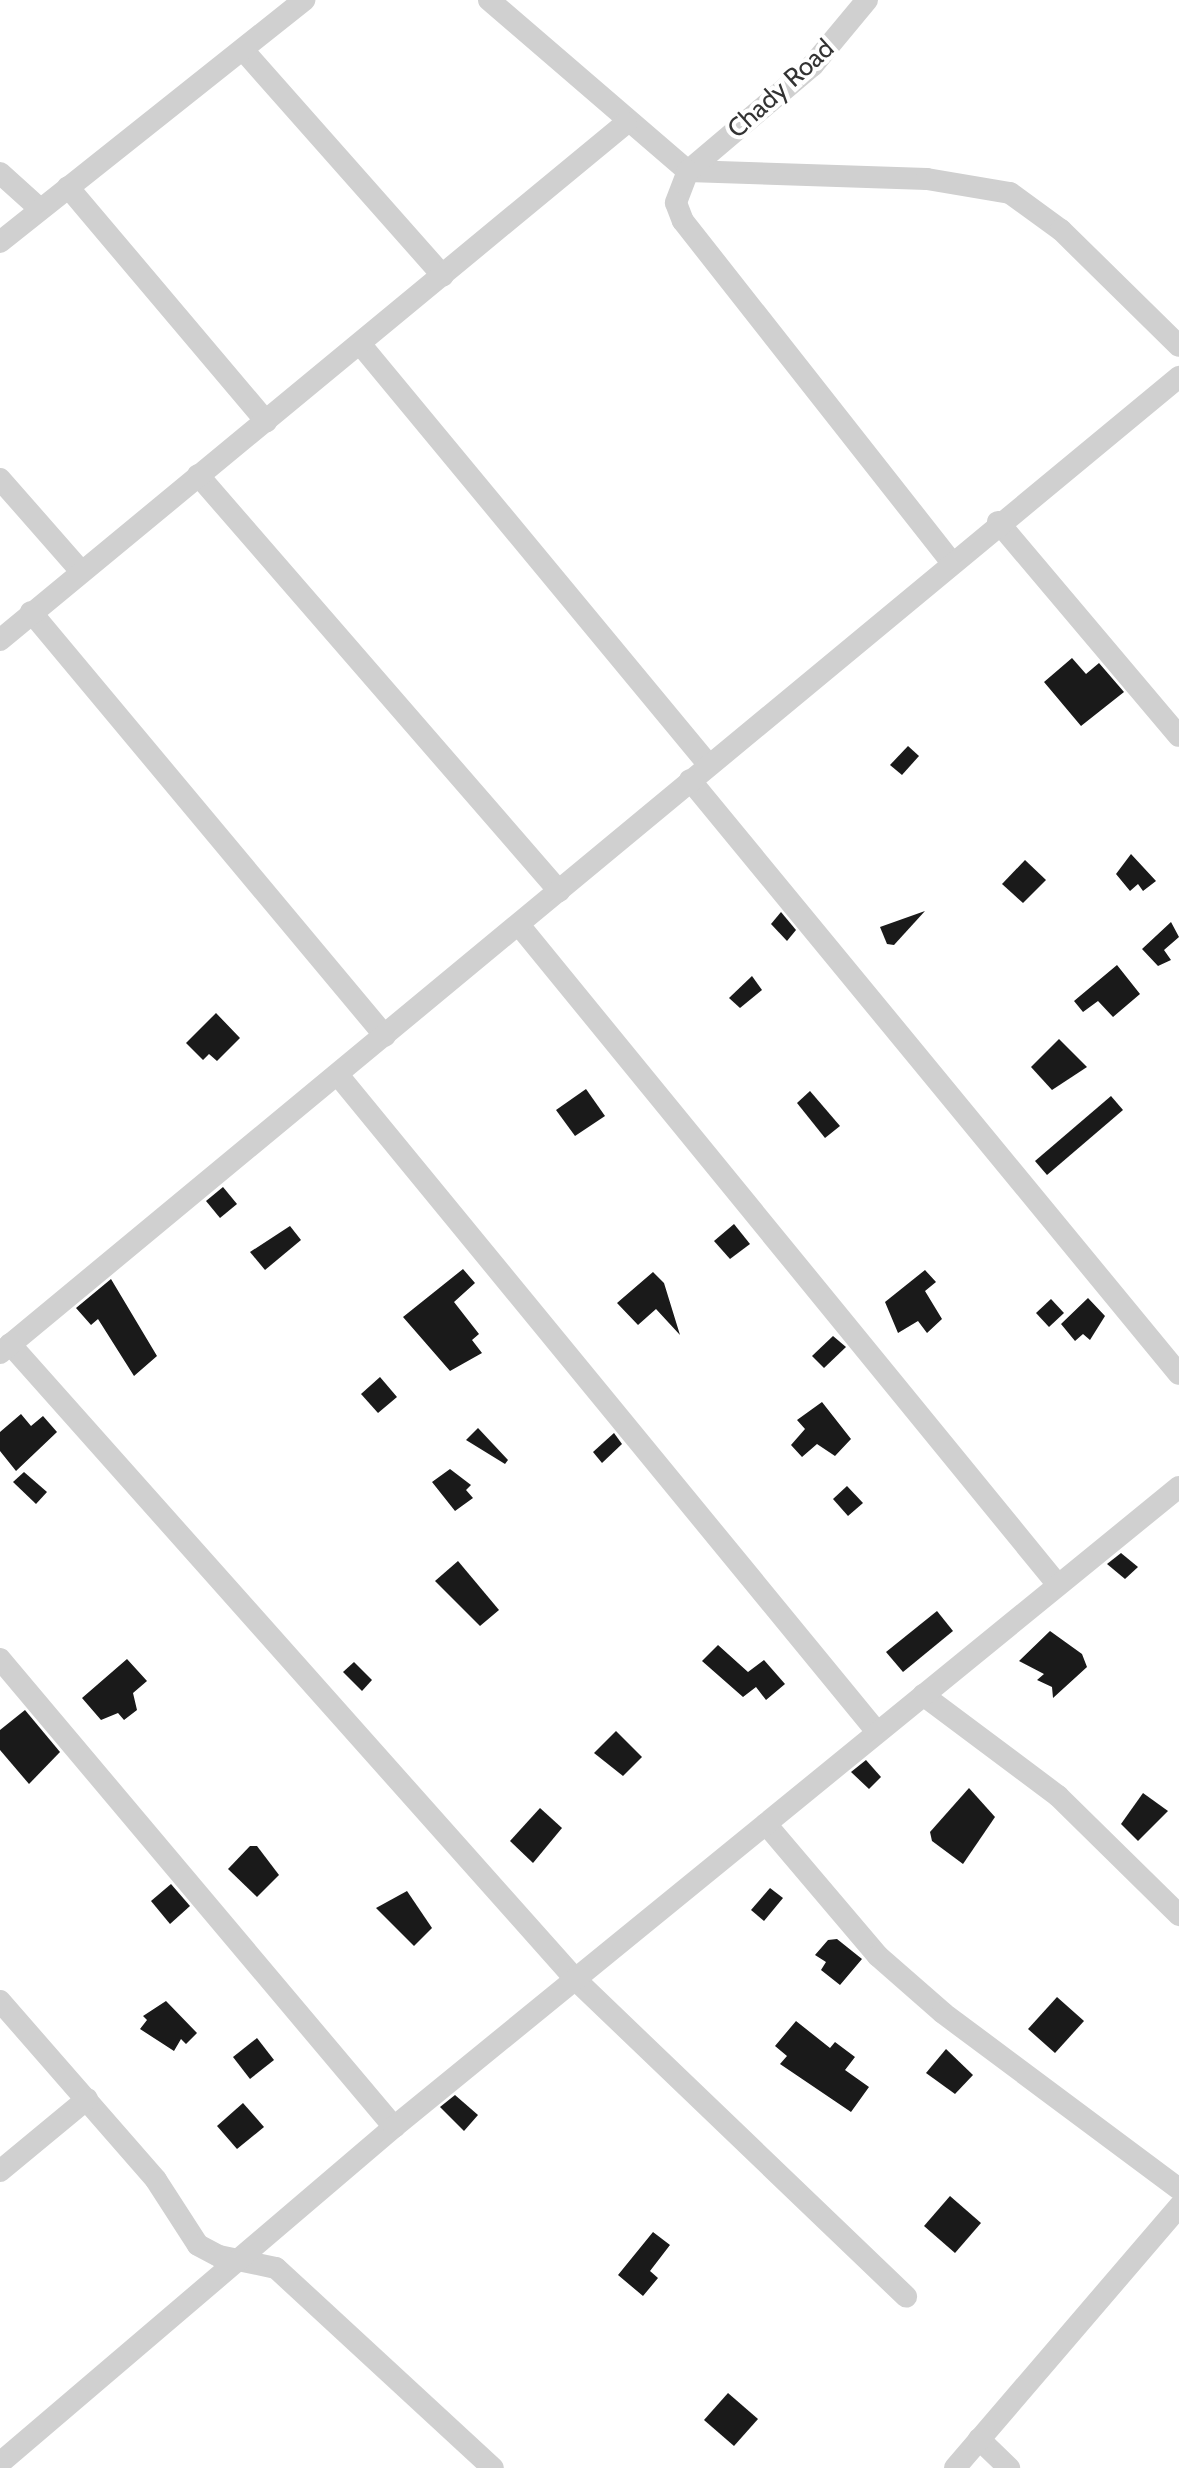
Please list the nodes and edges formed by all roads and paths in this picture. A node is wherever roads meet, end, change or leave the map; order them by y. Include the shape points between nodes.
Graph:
1 (304, 0) edge
2 (489, 0) edge
3 (867, 0) edge
4 (244, 51) junction
5 (626, 123) junction
6 (688, 171) junction
7 (0, 173) edge
8 (68, 187) junction
9 (40, 209) junction
10 (0, 242) edge
11 (443, 276) junction
12 (361, 345) junction
13 (1179, 346) edge
14 (1179, 377) edge
15 (266, 421) junction
16 (198, 475) junction
17 (0, 479) edge
18 (998, 522) junction
19 (950, 560) junction
20 (80, 570) junction
21 (31, 612) junction
22 (0, 640) edge
23 (1179, 736) edge
24 (708, 764) junction
25 (690, 780) junction
26 (559, 891) junction
27 (519, 925) junction
28 (385, 1036) junction
29 (338, 1075) junction
30 (5, 1348) edge
31 (1179, 1374) edge
32 (1179, 1487) edge
33 (1058, 1585) junction
34 (0, 1659) edge
35 (923, 1695) junction
36 (877, 1732) junction
37 (766, 1824) junction
38 (1179, 1915) edge
39 (577, 1981) junction
40 (0, 2001) edge
41 (87, 2099) junction
42 (394, 2127) junction
43 (0, 2171) edge
44 (1179, 2189) edge
45 (1179, 2207) edge
46 (242, 2259) junction
47 (906, 2297) dead end
48 (979, 2439) junction
49 (0, 2463) edge
50 (493, 2468) edge
51 (955, 2468) edge
52 (1009, 2468) edge

1 - 4 street
2 - 5 street
3 - 6 street, Chady Road via 813,65
4 - 8 street
4 - 11 street
5 - 6 street
5 - 11 street
6 - 13 street via 927,179 1010,193 1061,230
6 - 19 street via 676,192 683,221
7 - 9 street
8 - 9 street
8 - 15 street
9 - 10 street
11 - 12 street
12 - 15 street
12 - 24 street
14 - 18 street
15 - 16 street
16 - 20 street
16 - 26 street
17 - 20 street
18 - 19 street
18 - 23 street
19 - 24 street
20 - 21 street
21 - 22 street
21 - 28 street
24 - 25 street
25 - 26 street
25 - 31 street
26 - 27 street
27 - 28 street
27 - 33 street
28 - 29 street
29 - 30 street
29 - 36 street
30 - 39 street
32 - 33 street
33 - 35 street
34 - 42 street
35 - 36 street
35 - 38 street via 1058,1796
36 - 37 street
37 - 39 street
37 - 44 street via 878,1956
39 - 42 street
39 - 47 street
40 - 41 street
41 - 43 street
41 - 46 street via 156,2180 198,2245
42 - 46 street
45 - 48 street
46 - 49 street
46 - 50 street via 276,2268 299,2286
48 - 51 street
48 - 52 street

